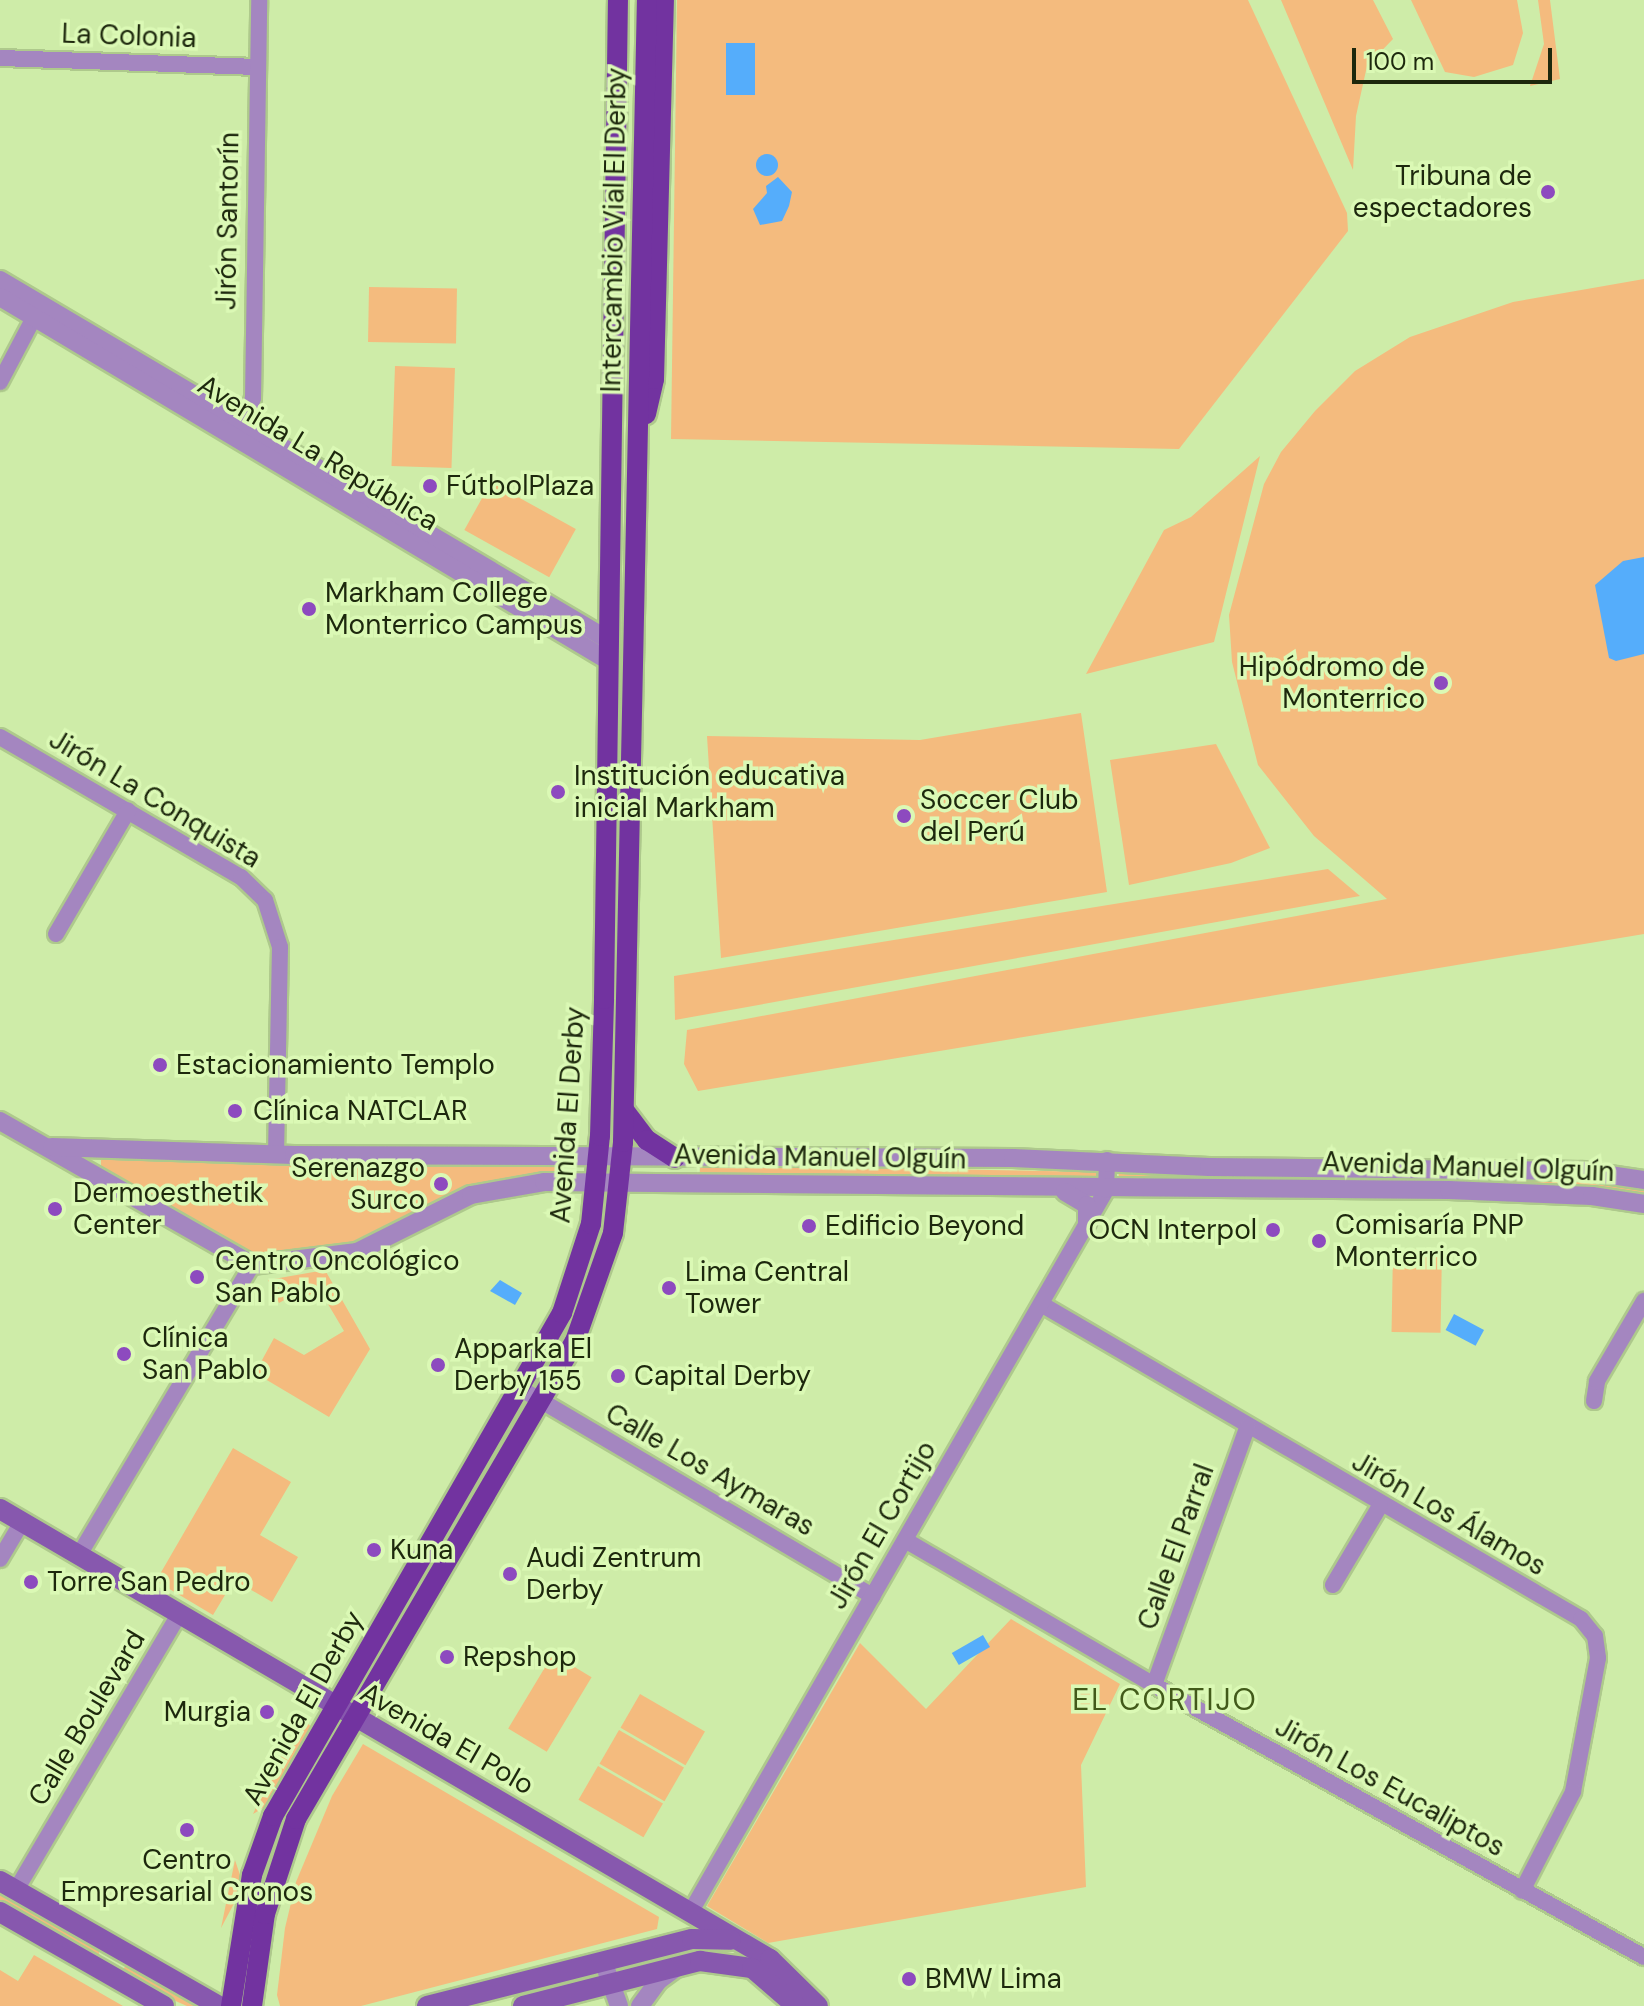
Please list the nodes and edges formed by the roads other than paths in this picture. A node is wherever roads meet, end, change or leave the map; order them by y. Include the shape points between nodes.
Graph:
1 (259, 0) edge
2 (618, 0) edge
3 (628, 0) edge
4 (647, 0) edge
5 (664, 0) edge
6 (0, 58) edge
7 (256, 67) junction
8 (0, 280) edge
9 (0, 297) edge
10 (38, 311) junction
11 (610, 333) junction
12 (0, 382) edge
13 (242, 432) junction
14 (636, 461) junction
15 (605, 638) junction
16 (607, 660) junction
17 (0, 737) edge
18 (128, 811) junction
19 (56, 934) dead end
20 (614, 1000) junction
21 (624, 1110) junction
22 (0, 1121) edge
23 (42, 1145) junction
24 (110, 1152) junction
25 (276, 1154) junction
26 (599, 1156) junction
27 (622, 1157) junction
28 (567, 1158) junction
29 (675, 1158) junction
30 (1107, 1160) junction
31 (1449, 1168) junction
32 (1644, 1180) edge
33 (598, 1181) junction
34 (621, 1181) junction
35 (105, 1182) junction
36 (567, 1182) junction
37 (1059, 1189) junction
38 (1106, 1190) junction
39 (1449, 1190) junction
40 (1644, 1204) edge
41 (1087, 1223) junction
42 (252, 1265) junction
43 (1644, 1301) edge
44 (1041, 1304) junction
45 (521, 1389) junction
46 (541, 1401) junction
47 (1594, 1401) dead end
48 (1248, 1426) junction
49 (1380, 1506) junction
50 (0, 1509) edge
51 (22, 1522) junction
52 (905, 1540) junction
53 (79, 1555) junction
54 (0, 1559) edge
55 (1333, 1585) dead end
56 (873, 1596) junction
57 (179, 1614) junction
58 (354, 1671) junction
59 (374, 1683) junction
60 (1154, 1685) junction
61 (334, 1705) junction
62 (353, 1716) junction
63 (8, 1886) edge
64 (1522, 1891) junction
65 (0, 1912) edge
66 (690, 1913) junction
67 (684, 1941) junction
68 (742, 1943) junction
69 (121, 1951) junction
70 (1644, 1957) edge
71 (603, 1961) junction
72 (686, 1963) junction
73 (650, 1971) junction
74 (108, 1975) junction
75 (611, 1982) junction
76 (164, 2006) edge
77 (219, 2006) edge
78 (231, 2006) edge
79 (252, 2006) edge
80 (427, 2006) edge
81 (523, 2006) edge
82 (536, 2006) edge
83 (556, 2006) edge
84 (619, 2006) edge
85 (640, 2006) edge
86 (796, 2006) edge
87 (818, 2006) edge

1 - 7 street, Jirón Santorín
2 - 11 main road
3 - 11 main road via 624,268
4 - 14 main road, Intercambio Vial El Derby
5 - 14 main road via 654,379
6 - 7 street, La Colonia
7 - 13 street, Jirón Santorín via 253,398
8 - 10 street, Avenida La República
9 - 10 street, Avenida La República
10 - 12 street
10 - 13 street, Avenida La República
11 - 15 main road, Avenida El Derby
13 - 15 street, Avenida La República
13 - 16 street, Avenida La República
14 - 20 main road, Avenida El Derby
15 - 16 main road, Avenida El Derby
16 - 20 main road, Avenida El Derby
17 - 18 street, Jirón La Conquista
18 - 19 street
18 - 25 street, Jirón La Conquista via 241,877 271,910 280,961
20 - 21 main road, Avenida El Derby
20 - 26 main road, Avenida El Derby
21 - 27 main road, Avenida El Derby
21 - 29 main road via 647,1140
22 - 23 street, Avenida Manuel Olguín
23 - 24 street, Avenida Manuel Olguín
23 - 35 street, Avenida Manuel Olguín
24 - 25 street, Avenida Manuel Olguín
24 - 35 street via 94,1163
25 - 28 street, Avenida Manuel Olguín
26 - 27 street, Avenida Manuel Olguín
26 - 28 street, Avenida Manuel Olguín
26 - 33 main road, Avenida El Derby
27 - 29 street, Avenida Manuel Olguín
27 - 34 main road, Avenida El Derby
28 - 36 street
29 - 30 street, Avenida Manuel Olguín
30 - 31 street, Avenida Manuel Olguín
30 - 38 street, Jirón El Cortijo
31 - 32 street, Avenida Manuel Olguín via 1583,1171
31 - 39 street
33 - 34 street, Avenida Manuel Olguín
33 - 36 street, Avenida Manuel Olguín
33 - 45 main road, Avenida El Derby via 571,1293
34 - 37 street, Avenida Manuel Olguín
34 - 46 main road, Avenida El Derby via 598,1286
35 - 42 street, Avenida Manuel Olguín
36 - 42 street, Avenida Manuel Olguín via 480,1192 357,1252
37 - 38 street, Avenida Manuel Olguín
37 - 41 street via 1087,1205
38 - 39 street, Avenida Manuel Olguín
38 - 41 street, Jirón El Cortijo
39 - 40 street, Avenida Manuel Olguín via 1592,1196
41 - 44 street, Jirón El Cortijo
42 - 53 street
43 - 47 street via 1597,1381
44 - 48 street, Jirón Los Álamos
44 - 52 street, Jirón El Cortijo
45 - 46 street, Calle Los Aymaras
45 - 58 main road, Avenida El Derby
46 - 56 street, Calle Los Aymaras
46 - 59 main road, Avenida El Derby
48 - 49 street, Jirón Los Álamos
48 - 60 street, Calle El Parral
49 - 55 street
49 - 64 street, Jirón Los Álamos via 1581,1619 1595,1636 1598,1658 1573,1792
50 - 51 main road, Avenida El Polo
51 - 53 main road, Avenida El Polo
51 - 54 street
52 - 56 street, Jirón El Cortijo
52 - 60 street, Jirón Los Eucaliptos
53 - 57 main road, Avenida El Polo
56 - 66 street, Jirón El Cortijo
57 - 61 main road, Avenida El Polo
57 - 63 street, Calle Boulevard
58 - 59 main road via 358,1687
58 - 61 main road, Avenida El Derby
59 - 62 main road, Avenida El Derby
60 - 64 street, Jirón Los Eucaliptos
61 - 62 main road, Avenida El Polo
61 - 78 main road, Avenida El Derby via 262,1842
62 - 66 main road, Avenida El Polo
62 - 79 main road, Avenida El Derby via 283,1849 265,1914
63 - 69 main road
64 - 70 street, Jirón Los Eucaliptos
65 - 74 main road
66 - 68 main road, Avenida El Polo
67 - 68 main road via 709,1937
67 - 71 main road
67 - 73 main road via 643,1958 641,1967
68 - 87 main road, Avenida El Polo via 783,1969
69 - 74 main road
69 - 77 main road
71 - 75 street
71 - 80 main road
72 - 73 main road
72 - 85 street via 665,1974
72 - 86 main road via 752,1968
73 - 75 main road
74 - 76 main road
75 - 81 main road
75 - 84 street
82 - 83 main road

